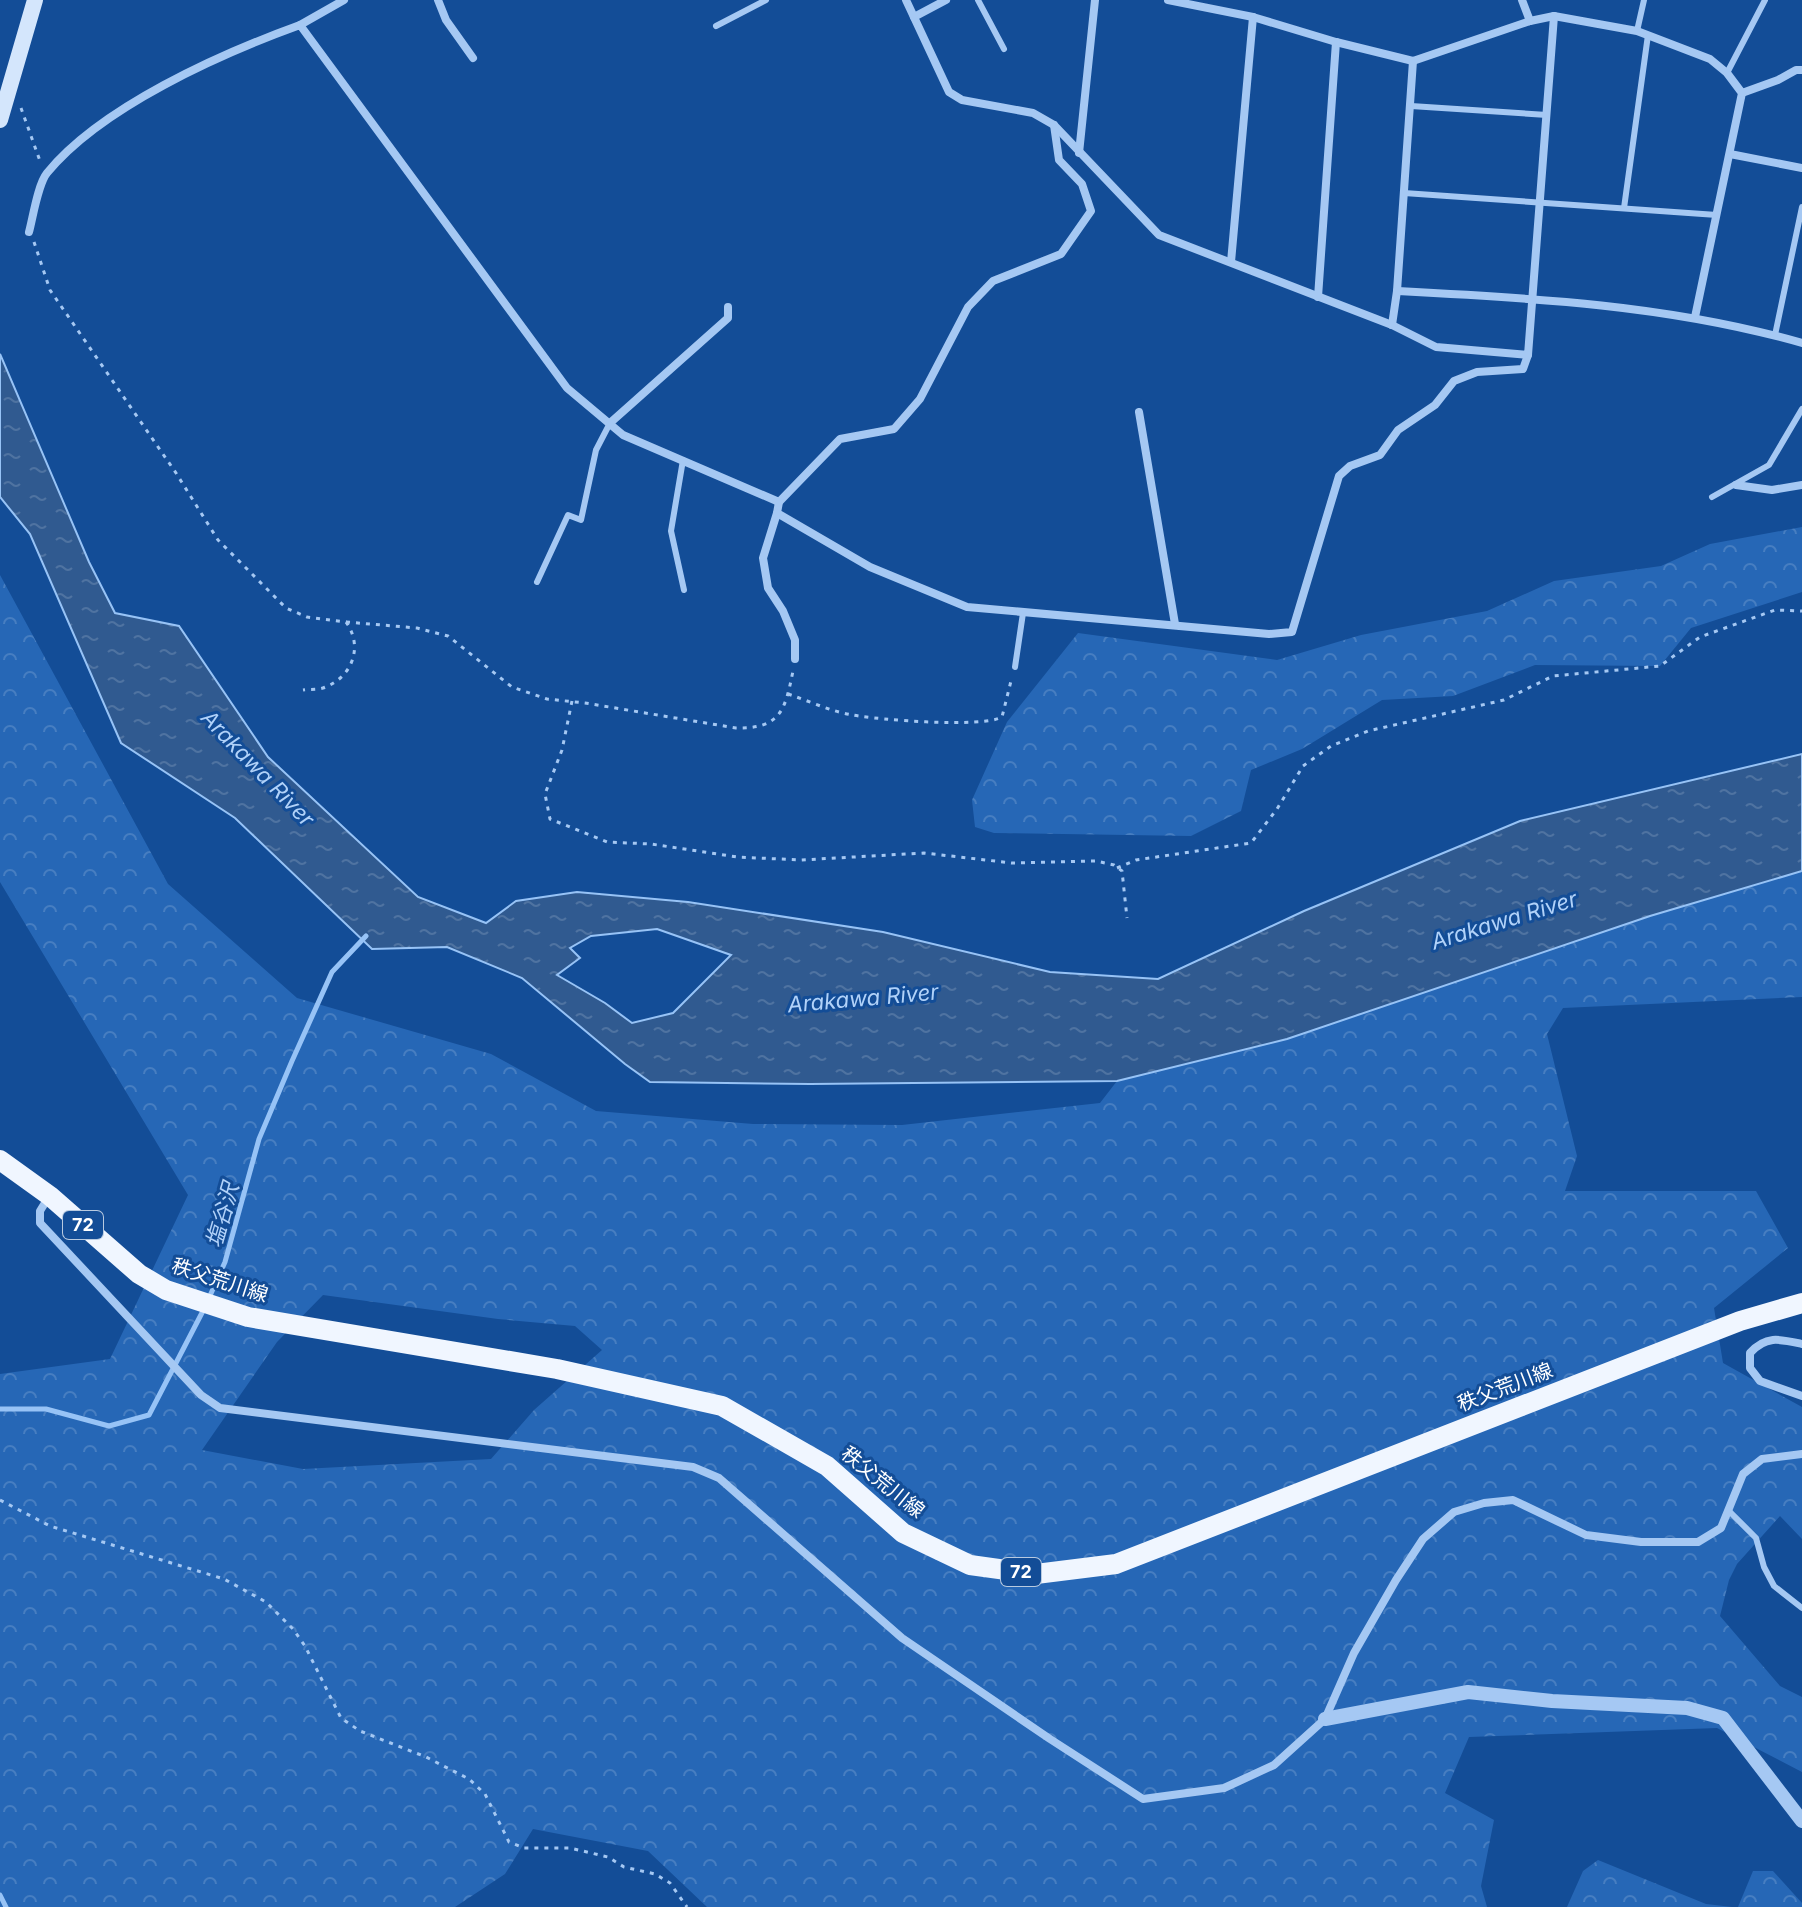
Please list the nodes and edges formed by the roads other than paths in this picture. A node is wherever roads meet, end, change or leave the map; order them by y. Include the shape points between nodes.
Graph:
1 (35, 0) edge
2 (344, 0) edge
3 (438, 0) edge
4 (766, 0) edge
5 (906, 0) edge
6 (946, 0) edge
7 (978, 0) edge
8 (1095, 0) edge
9 (1168, 0) edge
10 (1522, 0) edge
11 (1644, 0) edge
12 (1765, 0) edge
13 (1554, 16) junction
14 (914, 17) junction
15 (1253, 17) junction
16 (1530, 21) junction
17 (300, 25) junction
18 (716, 26) dead end
19 (1637, 31) junction
20 (1648, 35) junction
21 (1336, 42) junction
22 (1004, 49) dead end
23 (473, 58) dead end
24 (1413, 61) junction
25 (1802, 70) edge
26 (1727, 73) junction
27 (1742, 93) junction
28 (1411, 106) junction
29 (1548, 115) junction
30 (0, 120) edge
31 (1054, 125) junction
32 (1079, 153) junction
33 (1730, 154) junction
34 (1802, 168) edge
35 (1404, 193) junction
36 (1542, 203) junction
37 (1802, 207) edge
38 (1624, 208) junction
39 (1717, 215) junction
40 (29, 232) road end
41 (1231, 262) junction
42 (1397, 291) junction
43 (1318, 297) junction
44 (1533, 298) junction
45 (728, 307) dead end
46 (1695, 317) junction
47 (1392, 325) junction
48 (1775, 335) junction
49 (1802, 343) edge
50 (1528, 355) junction
51 (1802, 409) edge
52 (1139, 412) dead end
53 (610, 423) junction
54 (683, 460) junction
55 (1736, 485) junction
56 (1802, 485) edge
57 (1712, 497) dead end
58 (779, 502) junction
59 (777, 513) junction
60 (537, 582) dead end
61 (684, 590) dead end
62 (1023, 613) junction
63 (1175, 624) junction
64 (795, 659) road end
65 (1015, 667) road end
66 (0, 1160) edge
67 (50, 1196) junction
68 (1802, 1303) edge
69 (1802, 1344) edge
70 (1802, 1396) edge
71 (1802, 1454) edge
72 (1729, 1511) junction
73 (1802, 1608) edge
74 (1325, 1719) junction
75 (1802, 1821) edge

1 - 30 main road, bridge
2 - 17 street
3 - 23 street
4 - 18 lane
5 - 14 street
6 - 14 street
7 - 22 lane
8 - 32 street
9 - 15 street
10 - 16 street
11 - 19 lane
12 - 26 lane
13 - 16 street
13 - 19 street
13 - 29 street
14 - 31 street via 949,92 962,100 1033,113
15 - 21 street
15 - 41 street
16 - 24 street
17 - 40 street via 122,109 45,176
17 - 53 street via 567,388
19 - 20 street
20 - 26 street via 1710,59
20 - 38 lane
21 - 24 street
21 - 43 street
24 - 28 street
25 - 27 street
26 - 27 street
27 - 33 street
28 - 29 lane
28 - 35 street
29 - 36 street
31 - 32 street
31 - 58 street via 1059,160 1082,184 1091,211 1061,254 993,281 968,307 920,399 894,429 840,439
32 - 41 street via 1159,235
33 - 34 street
33 - 39 street
35 - 36 lane
35 - 42 street
36 - 38 lane
36 - 44 street
37 - 48 lane
38 - 39 lane
39 - 46 street
41 - 43 street
42 - 44 street
42 - 47 street
43 - 47 street
44 - 46 street
44 - 50 street
45 - 53 street via 728,318
46 - 48 street
47 - 50 street via 1436,347
48 - 49 street
50 - 63 street via 1523,369 1477,372 1454,381 1435,405 1398,430 1380,455 1339,476 1292,632
51 - 55 lane via 1769,465
52 - 63 street
53 - 54 street via 623,435
53 - 60 lane via 596,450 581,520 568,515
54 - 58 street
54 - 61 lane via 671,531
55 - 56 street via 1772,490
55 - 57 lane
58 - 59 street
59 - 62 street via 870,567 967,607
59 - 64 street via 763,558 768,588 795,640
62 - 63 street
62 - 65 lane
66 - 67 main road, 秩父荒川線 / 72
67 - 68 main road, 秩父荒川線 / 72 via 139,1274 166,1290 248,1317 557,1369 722,1406 827,1466 903,1533 970,1565 1036,1574 1116,1564 1740,1321
67 - 74 street via 40,1211 40,1223 201,1395 220,1408 693,1467 719,1478 902,1638 1143,1799 1224,1788 1274,1765
69 - 70 street via 1777,1338 1750,1353 1750,1368 1760,1381
71 - 72 street via 1762,1459 1743,1474
72 - 73 lane via 1756,1538 1774,1586
72 - 74 street via 1721,1528 1698,1542 1586,1535 1513,1500 1454,1512 1423,1539 1396,1580 1354,1653
74 - 75 street via 1468,1692 1687,1708 1723,1718

